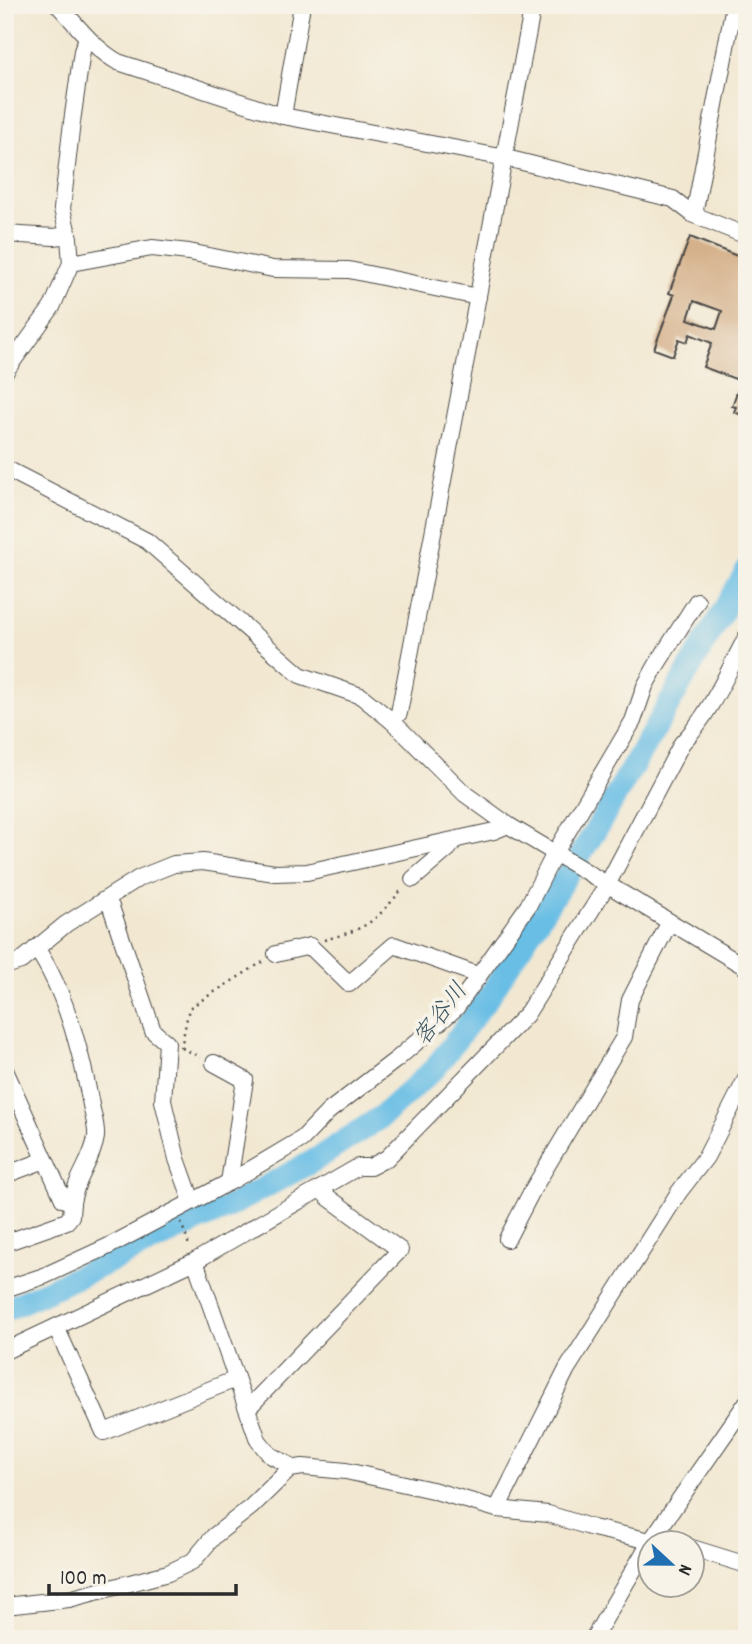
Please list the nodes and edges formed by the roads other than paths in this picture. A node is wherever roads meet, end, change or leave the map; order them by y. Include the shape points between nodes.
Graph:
1 (58, 5) edge
2 (302, 5) edge
3 (533, 5) edge
4 (734, 5) edge
5 (87, 38) junction
6 (283, 116) junction
7 (506, 158) junction
8 (694, 215) junction
9 (5, 234) edge
10 (68, 235) junction
11 (747, 236) edge
12 (71, 263) junction
13 (478, 297) junction
14 (5, 372) edge
15 (5, 468) edge
16 (697, 601) dead end
17 (747, 636) edge
18 (393, 721) junction
19 (508, 825) junction
20 (454, 840) junction
21 (557, 855) junction
22 (413, 878) road end
23 (604, 884) junction
24 (106, 899) junction
25 (669, 923) junction
26 (36, 948) junction
27 (276, 954) road end
28 (5, 966) edge
29 (747, 968) edge
30 (478, 978) junction
31 (214, 1063) road end
32 (5, 1070) edge
33 (747, 1077) edge
34 (11, 1101) edge
35 (45, 1160) junction
36 (5, 1175) edge
37 (229, 1182) junction
38 (320, 1189) junction
39 (192, 1201) junction
40 (72, 1203) junction
41 (507, 1239) dead end
42 (5, 1243) edge
43 (194, 1258) junction
44 (5, 1289) edge
45 (56, 1327) junction
46 (5, 1351) edge
47 (236, 1379) junction
48 (747, 1402) edge
49 (246, 1406) junction
50 (290, 1469) junction
51 (497, 1509) junction
52 (662, 1528) edge
53 (636, 1537) edge
54 (706, 1552) edge
55 (747, 1565) edge
56 (636, 1569) edge
57 (5, 1606) edge
58 (593, 1639) edge

1 - 5 street
2 - 6 street
3 - 7 street
4 - 8 street
5 - 6 street via 118,62
5 - 10 street via 62,209
6 - 7 street
7 - 8 street via 674,199
7 - 13 street
8 - 11 street
9 - 10 street
10 - 12 street
12 - 13 street via 152,248 273,269 349,270
12 - 14 street via 52,307
13 - 18 street via 399,713
15 - 18 street via 147,541 300,675 362,696
16 - 21 street via 645,685 633,721
17 - 23 street
18 - 19 street via 465,794
19 - 20 street
19 - 21 street
20 - 22 street
20 - 24 street via 307,872 275,873 203,862 174,864 139,878
21 - 23 street
21 - 30 street
23 - 25 street
23 - 38 street via 534,1004 490,1054 387,1158 370,1167 358,1167
24 - 26 street
24 - 39 street via 153,1031 175,1045 163,1101
25 - 29 street
25 - 41 street via 630,1000 624,1037
26 - 28 street via 21,961
26 - 40 street via 47,964 81,1054 96,1135
27 - 30 street via 310,946 349,984 394,945
30 - 37 street via 456,1008 329,1111 302,1139
31 - 37 street via 245,1080
32 - 34 street
33 - 51 street via 706,1157 567,1369
34 - 35 street
35 - 36 street
35 - 40 street via 63,1199
37 - 39 street
38 - 43 street
38 - 49 street via 400,1250
39 - 44 street via 109,1246
40 - 42 street via 67,1221
43 - 45 street
43 - 47 street
45 - 46 street
45 - 47 street via 104,1432
47 - 49 street
48 - 52 street
49 - 50 street via 258,1440
50 - 51 street via 346,1471
50 - 57 street via 185,1565 69,1599
51 - 53 street via 548,1514
54 - 55 street
56 - 58 street

